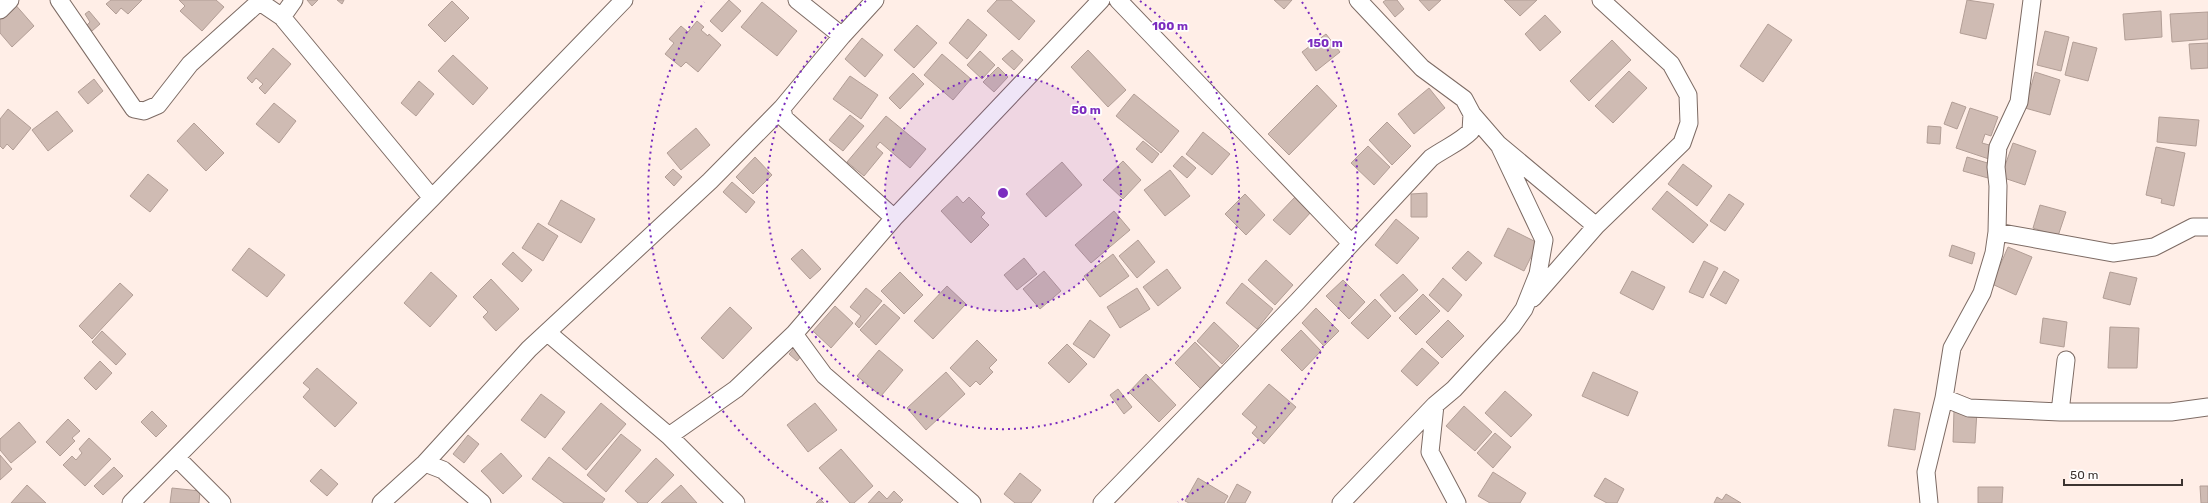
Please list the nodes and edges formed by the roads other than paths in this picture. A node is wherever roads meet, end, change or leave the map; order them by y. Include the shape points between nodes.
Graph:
1 (10, 0) edge
2 (59, 0) edge
3 (294, 0) edge
4 (624, 0) edge
5 (797, 0) edge
6 (875, 0) edge
7 (1101, 0) edge
8 (1118, 0) edge
9 (1358, 0) edge
10 (1601, 0) edge
11 (2032, 0) edge
12 (258, 1) edge
13 (0, 10) edge
14 (282, 18) junction
15 (842, 36) junction
16 (782, 108) junction
17 (1472, 114) junction
18 (1498, 144) junction
19 (432, 198) junction
20 (894, 218) junction
21 (1596, 226) junction
22 (2208, 227) edge
23 (1997, 232) junction
24 (1351, 243) junction
25 (1524, 309) junction
26 (548, 333) junction
27 (794, 334) junction
28 (2066, 360) dead end
29 (1944, 398) junction
30 (1435, 405) junction
31 (2208, 408) edge
32 (2060, 412) junction
33 (669, 436) junction
34 (177, 458) junction
35 (425, 462) junction
36 (131, 503) edge
37 (222, 503) edge
38 (381, 503) edge
39 (482, 503) edge
40 (736, 503) edge
41 (972, 503) edge
42 (1102, 503) edge
43 (1340, 503) edge
44 (1457, 503) edge
45 (1929, 503) edge

1 - 13 street
2 - 12 street via 134,109 144,111 158,105 190,64
3 - 14 street
4 - 19 street
5 - 15 street
6 - 15 street
7 - 20 street
8 - 24 street
9 - 17 street via 1422,68 1464,99
10 - 21 street via 1671,64 1688,95 1689,123 1682,143
11 - 23 street via 2019,102 1998,147
12 - 14 street
14 - 19 street
15 - 16 street
16 - 20 street via 784,118
16 - 26 street via 710,181
17 - 18 street
17 - 24 street via 1471,131 1461,141 1431,158
18 - 21 street
18 - 25 street via 1544,240 1538,274
19 - 34 street
20 - 27 street
21 - 25 street
22 - 23 street via 2194,227 2154,247 2113,253
23 - 29 street via 1994,253 1982,293 1952,348
24 - 42 street
25 - 30 street via 1512,326 1454,389
26 - 33 street
26 - 35 street via 529,349
27 - 33 street via 736,389
27 - 41 street via 824,375
28 - 32 street
29 - 32 street via 1969,408
29 - 45 street via 1926,472
30 - 43 street
30 - 44 street via 1430,452
31 - 32 street via 2171,412
33 - 40 street
34 - 36 street
34 - 37 street
35 - 38 street
35 - 39 street via 443,470

